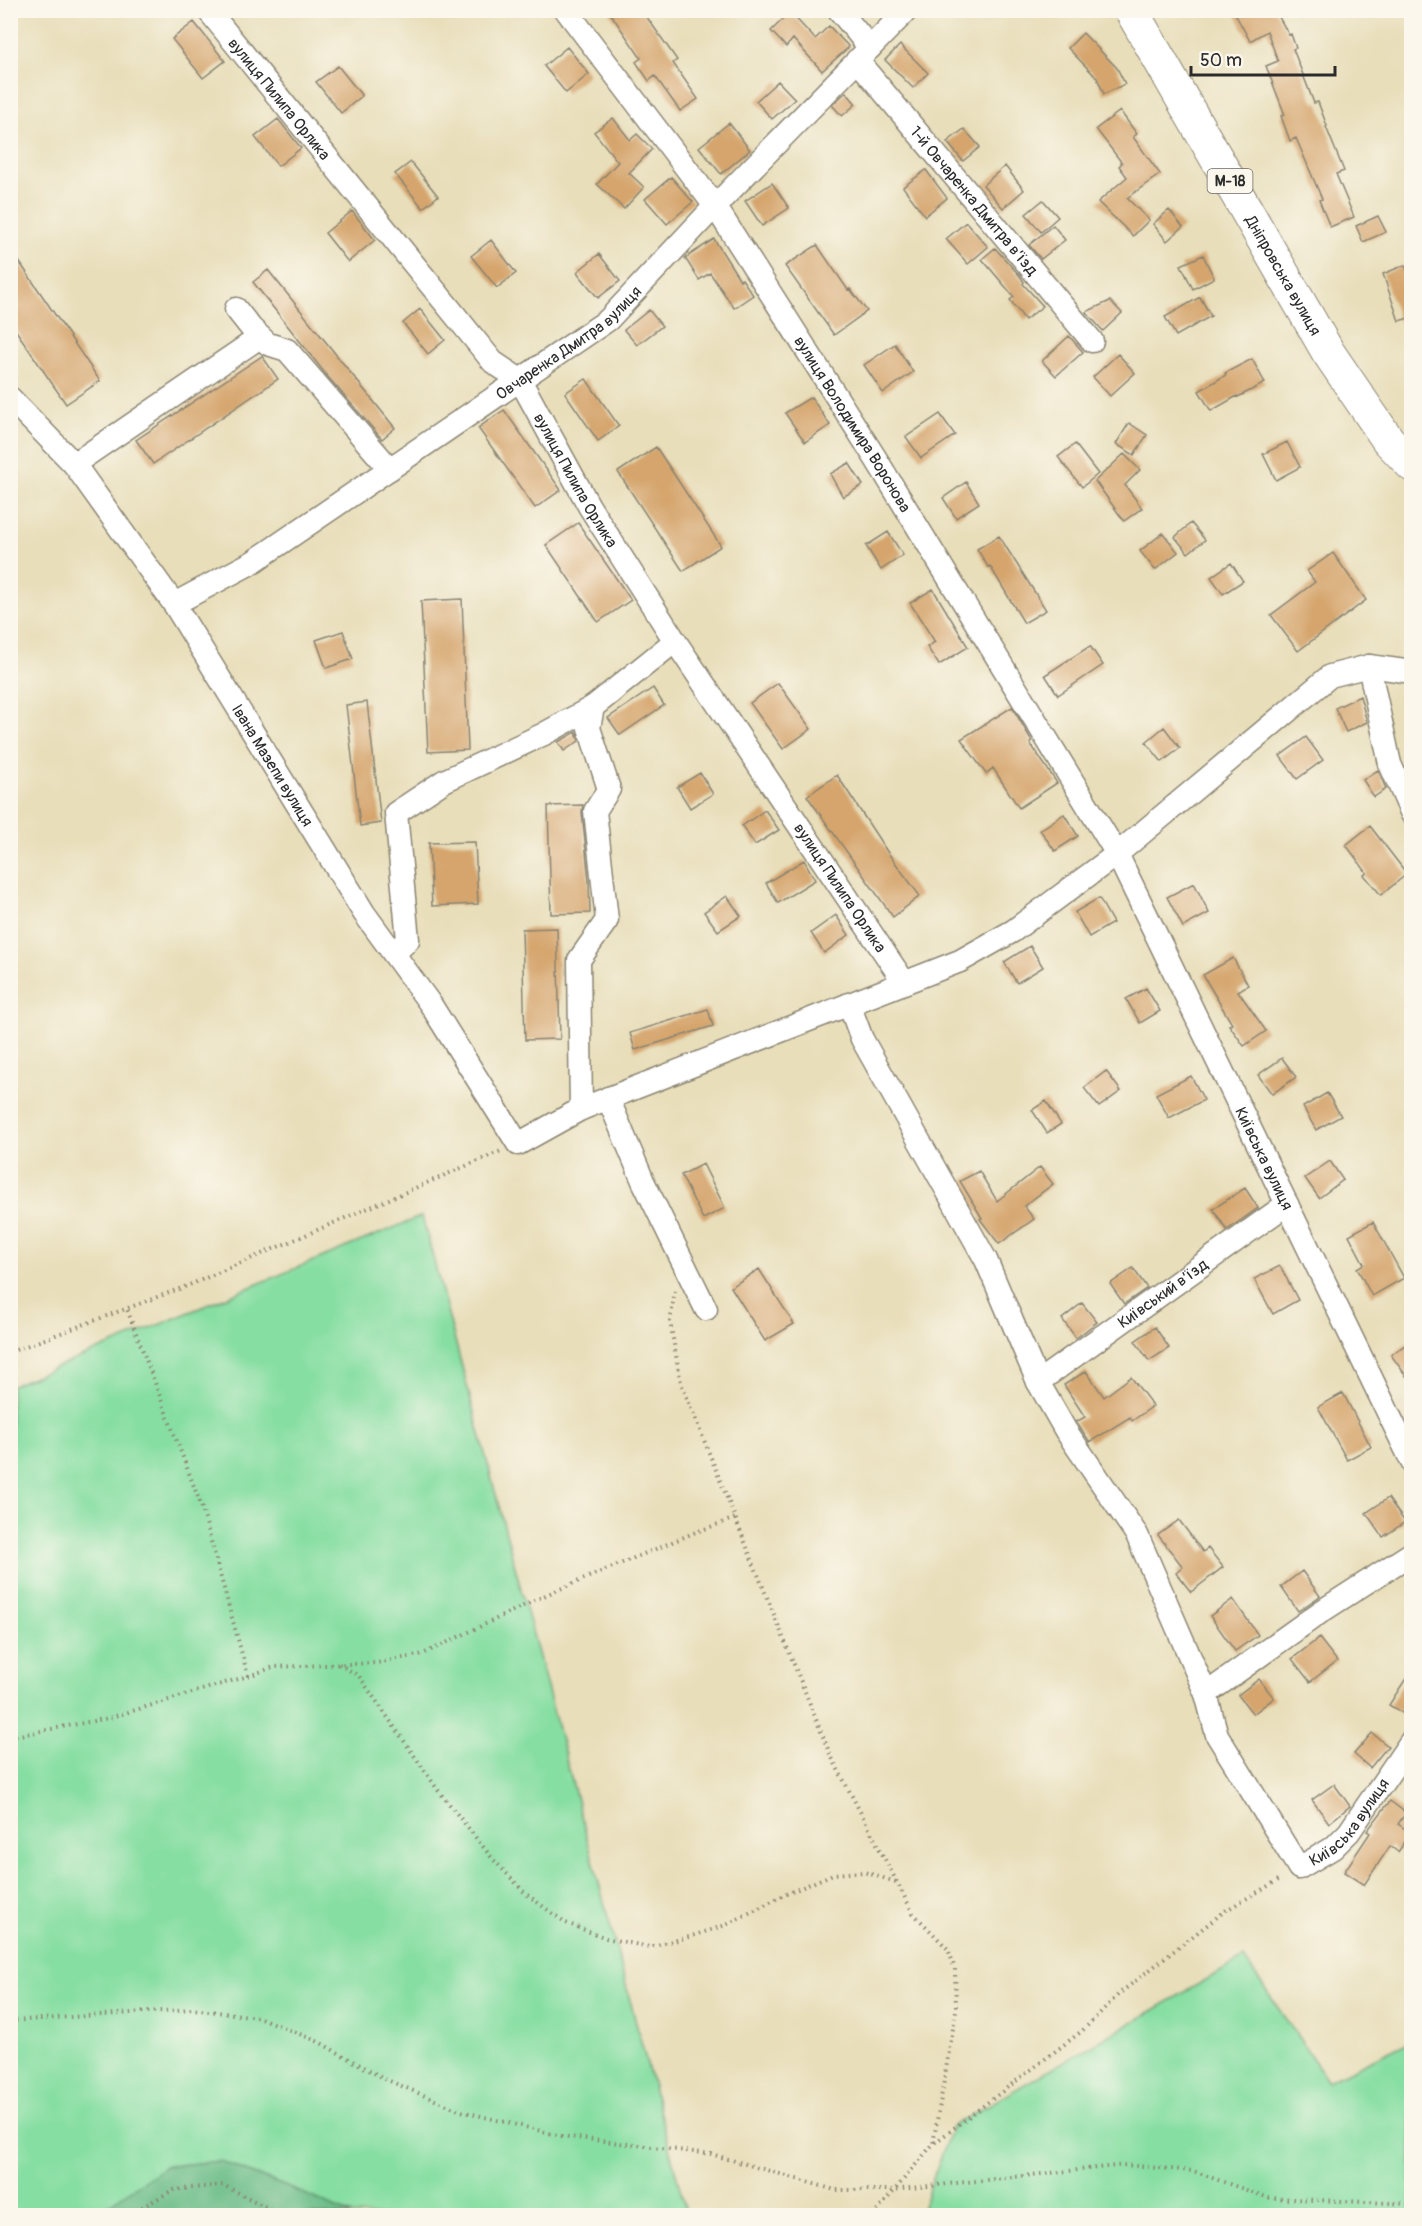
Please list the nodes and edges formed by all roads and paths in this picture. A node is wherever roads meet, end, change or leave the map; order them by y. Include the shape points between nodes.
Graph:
1 (208, 10) edge
2 (566, 10) edge
3 (839, 10) edge
4 (907, 10) edge
5 (1131, 10) edge
6 (864, 54) junction
7 (715, 206) junction
8 (236, 309) dead end
9 (260, 337) junction
10 (1092, 341) dead end
11 (520, 380) junction
12 (10, 398) edge
13 (74, 464) junction
14 (1412, 465) edge
15 (390, 469) junction
16 (174, 604) junction
17 (675, 641) junction
18 (1369, 666) junction
19 (1412, 672) edge
20 (593, 707) junction
21 (1412, 814) edge
22 (1117, 854) junction
23 (394, 954) junction
24 (904, 982) junction
25 (849, 1004) junction
26 (608, 1098) junction
27 (581, 1109) junction
28 (518, 1144) junction
29 (1287, 1204) junction
30 (680, 1256) junction
31 (127, 1309) junction
32 (706, 1309) dead end
33 (10, 1352) edge
34 (1038, 1382) junction
35 (1412, 1462) edge
36 (735, 1518) junction
37 (1412, 1553) edge
38 (339, 1664) junction
39 (248, 1676) junction
40 (1206, 1694) junction
41 (10, 1737) edge
42 (1412, 1740) edge
43 (1299, 1868) junction
44 (897, 1882) junction
45 (10, 2021) edge
46 (933, 2144) junction
47 (892, 2190) junction
48 (1412, 2204) edge
49 (126, 2216) edge
50 (283, 2216) edge
51 (873, 2216) edge

1 - 11 street, вулиця Пилипа Орлика via 493,362
2 - 7 street, вулиця Володимира Воронова
3 - 6 street, 1-й Овчаренка Дмитра в’їзд
4 - 6 street, Овчаренка Дмитра вулиця
5 - 14 highway, Дніпровська вулиця / М-18 via 1328,352 1388,440
6 - 7 street, Овчаренка Дмитра вулиця
6 - 10 street, 1-й Овчаренка Дмитра в’їзд
7 - 11 street, Овчаренка Дмитра вулиця via 608,320
7 - 22 street, вулиця Володимира Воронова via 876,459
8 - 9 street
9 - 13 street
9 - 15 street via 287,351
11 - 15 street, Овчаренка Дмитра вулиця
11 - 17 street, вулиця Пилипа Орлика via 589,506
12 - 13 street, Івана Мазепи вулиця
13 - 16 street, Івана Мазепи вулиця
15 - 16 street, Овчаренка Дмитра вулиця via 253,562
16 - 23 street, Івана Мазепи вулиця via 364,913
17 - 20 street
17 - 24 street, вулиця Пилипа Орлика
18 - 19 street
18 - 21 street via 1390,764
18 - 22 street via 1330,676
20 - 23 street via 444,781 396,813 408,940
20 - 27 street via 590,728 609,789 595,811 608,920 579,960
22 - 24 street via 1013,931 960,961
22 - 29 street, Київська вулиця
23 - 28 street, Івана Мазепи вулиця via 431,1005
24 - 25 street
25 - 26 street
25 - 34 street via 862,1039 986,1260
26 - 27 street
26 - 30 street
27 - 28 street
28 - 31 path
29 - 34 street, Київський в’їзд
29 - 35 street, Київська вулиця
30 - 32 street
30 - 36 path via 670,1322 681,1383
31 - 33 path
31 - 39 path via 201,1505
34 - 40 street via 1066,1431 1137,1535
36 - 38 path via 548,1594 423,1654 377,1663
36 - 44 path via 830,1754
37 - 40 street
38 - 39 path via 274,1667
38 - 44 path via 359,1676 438,1790 492,1858 526,1894 566,1923 606,1938 649,1947 726,1925 833,1874 864,1872
39 - 41 path via 109,1718
40 - 43 street via 1217,1735
42 - 43 street, Київська вулиця via 1349,1832 1333,1848
43 - 46 path via 1225,1911 1120,1993 1082,2031
44 - 46 path via 913,1913 948,1949 955,1969 956,2011
45 - 47 path via 192,2009 258,2017 320,2042 385,2079 461,2110 561,2136 711,2154 835,2190
46 - 47 path
47 - 48 path via 1125,2165 1193,2171 1269,2198
47 - 51 path
49 - 50 path via 173,2190 223,2186

